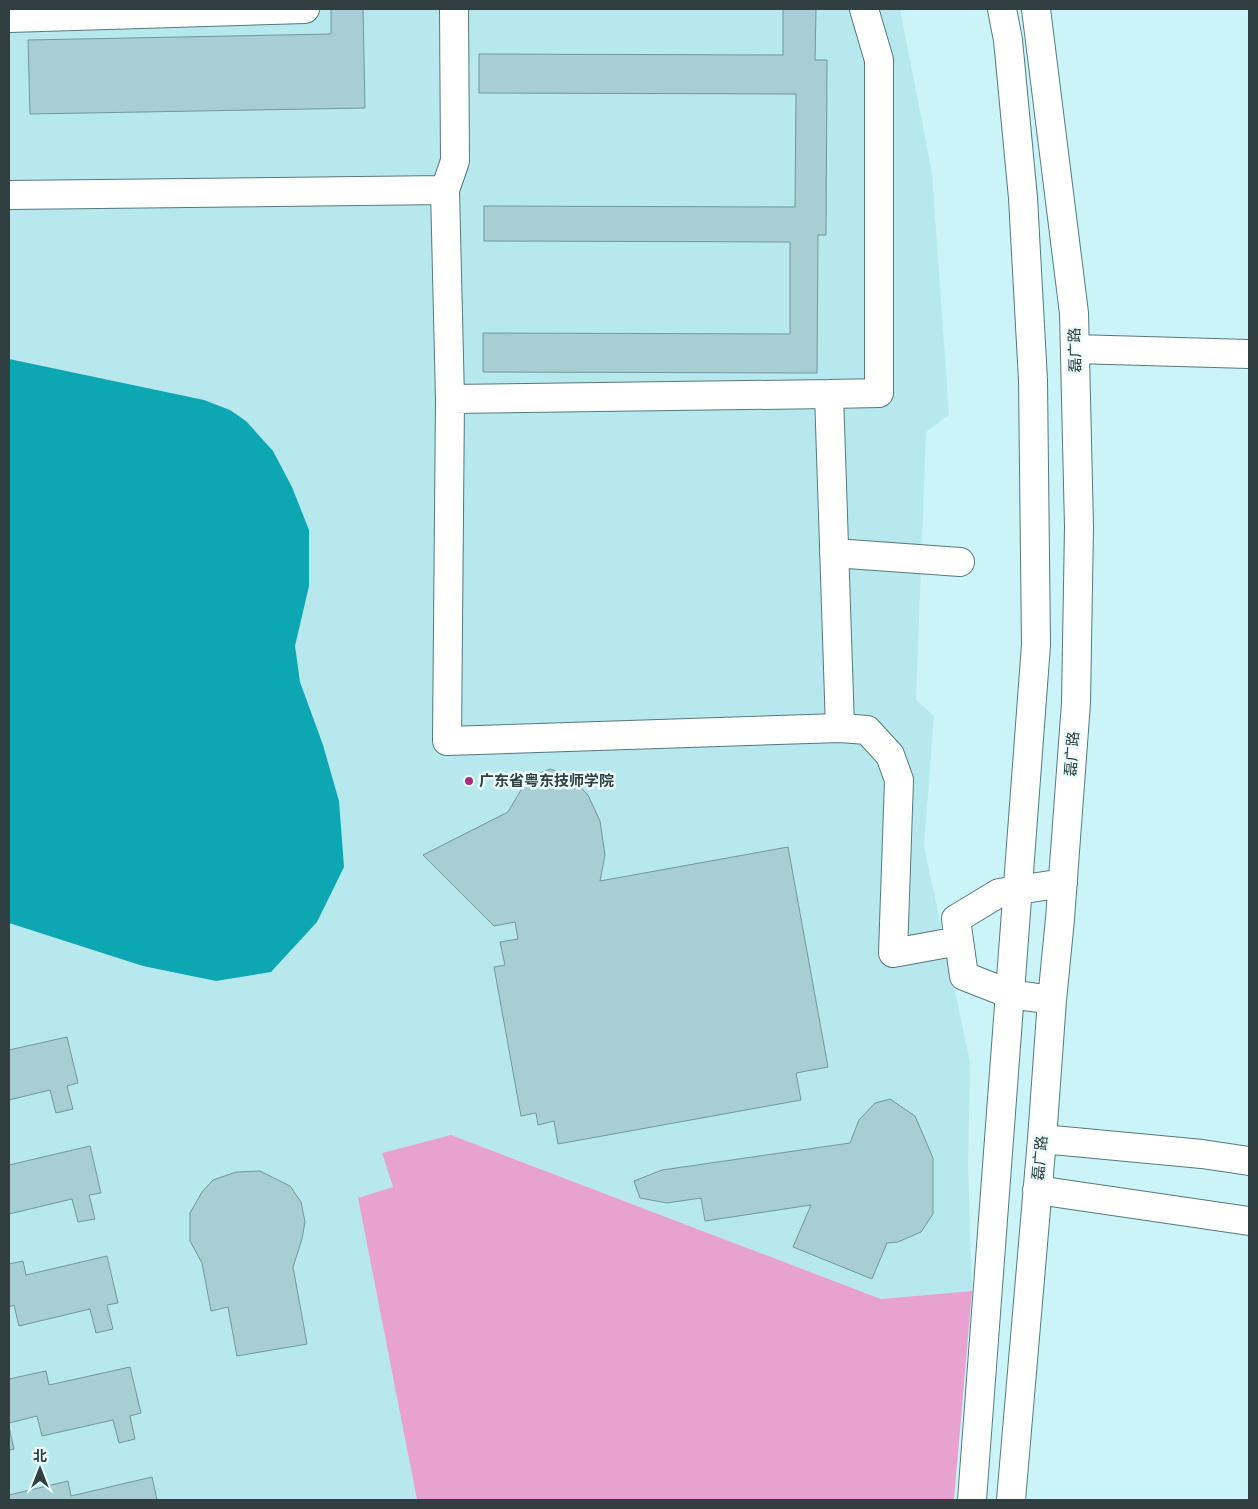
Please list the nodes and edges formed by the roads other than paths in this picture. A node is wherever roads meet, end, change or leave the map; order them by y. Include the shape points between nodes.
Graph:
1 (305, 9) edge
2 (454, 9) edge
3 (864, 9) edge
4 (1002, 9) edge
5 (1036, 9) edge
6 (9, 18) edge
7 (445, 190) junction
8 (9, 195) edge
9 (1075, 349) junction
10 (1249, 354) edge
11 (829, 394) junction
12 (450, 399) junction
13 (834, 553) junction
14 (960, 562) dead end
15 (840, 728) junction
16 (1062, 883) junction
17 (1017, 890) junction
18 (959, 941) junction
19 (1010, 994) junction
20 (1052, 1000) junction
21 (1042, 1139) junction
22 (1249, 1161) edge
23 (1037, 1190) junction
24 (1249, 1221) edge
25 (972, 1500) edge
26 (1011, 1500) edge

1 - 6 street
2 - 7 street via 455,161
3 - 11 street via 879,60 879,393
4 - 17 street via 1008,40 1023,198 1033,380 1036,646
5 - 9 street, 磊广路 via 1074,313
7 - 8 street
7 - 12 street
9 - 10 street
9 - 16 street, 磊广路 via 1079,527 1076,703
11 - 12 street
11 - 13 street
12 - 15 street via 447,741
13 - 14 street
13 - 15 street
15 - 18 street via 867,730 890,755 899,780 893,953
16 - 17 street
16 - 20 street, 磊广路
17 - 18 street via 999,893 956,918
17 - 19 street
18 - 19 street via 964,976
19 - 20 street
19 - 25 street
20 - 21 street, 磊广路
21 - 22 street
21 - 23 street, 磊广路
23 - 24 street
23 - 26 street, 磊广路

